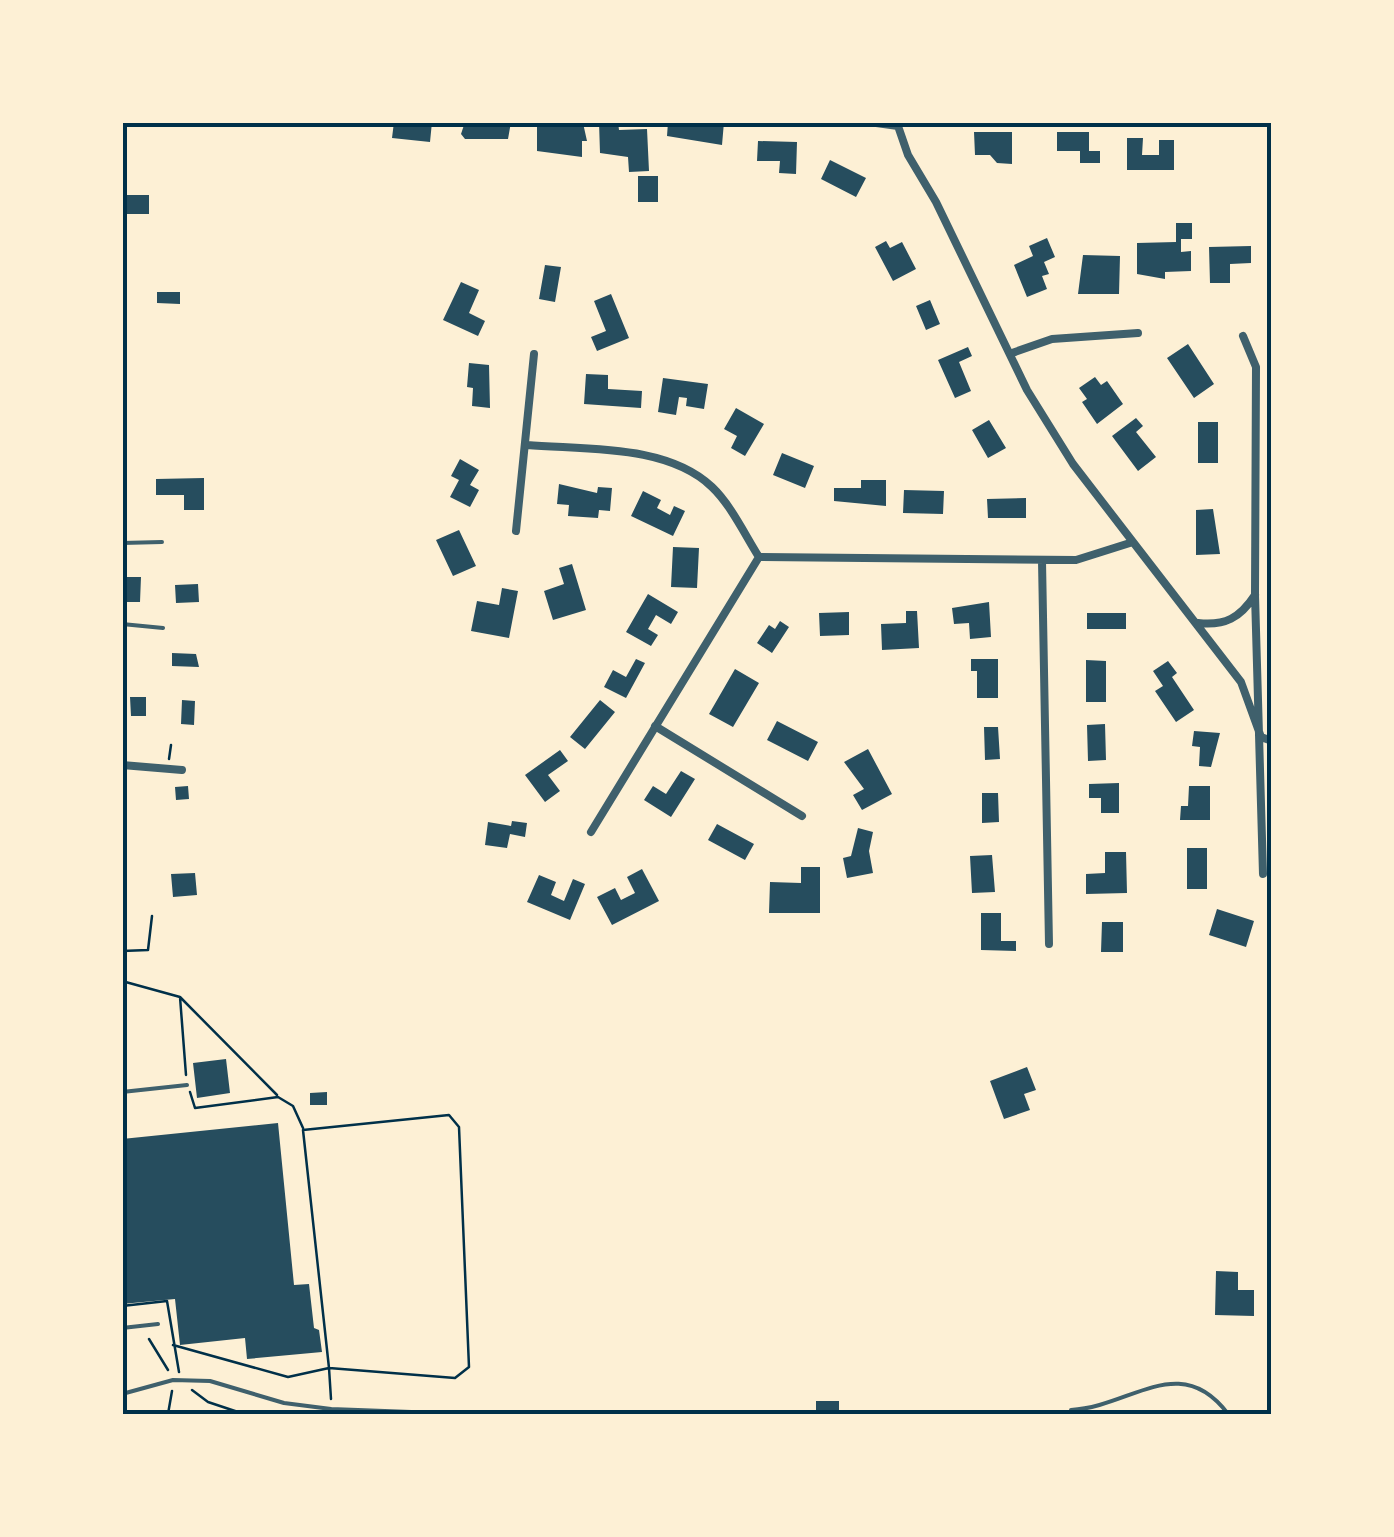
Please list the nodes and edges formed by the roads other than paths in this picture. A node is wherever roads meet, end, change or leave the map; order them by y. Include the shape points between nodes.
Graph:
1 (869, 122) edge
2 (899, 124) edge
3 (1138, 333) dead end
4 (1243, 336) dead end
5 (1012, 353) junction
6 (534, 354) dead end
7 (527, 445) junction
8 (516, 531) dead end
9 (162, 542) dead end
10 (1132, 542) junction
11 (122, 543) edge
12 (759, 557) junction
13 (1042, 561) junction
14 (1255, 595) junction
15 (1198, 623) junction
16 (122, 624) edge
17 (163, 628) dead end
18 (656, 726) junction
19 (1261, 737) junction
20 (1272, 738) edge
21 (122, 764) edge
22 (182, 770) dead end
23 (802, 816) dead end
24 (591, 832) dead end
25 (1263, 874) dead end
26 (1049, 944) dead end
27 (187, 1085) road end
28 (122, 1092) edge
29 (158, 1324) dead end
30 (122, 1328) edge
31 (122, 1394) edge
32 (1071, 1410) dead end
33 (331, 1412) edge
34 (465, 1414) edge
35 (1228, 1414) edge

1 - 2 street
2 - 5 street via 908,155
3 - 5 street via 1052,339
4 - 14 street via 1256,368
5 - 10 street via 1026,390 1072,464
6 - 7 street
7 - 8 street
7 - 12 street via 621,452 680,466 712,488
9 - 11 lane
10 - 13 street via 1076,560
10 - 15 street
12 - 13 street
12 - 18 street
13 - 26 street
14 - 15 street via 1243,614 1218,625
14 - 19 street
15 - 19 street via 1242,682
16 - 17 lane
18 - 23 street
18 - 24 street
19 - 20 street
19 - 25 street
21 - 22 street
27 - 28 lane
29 - 30 lane
31 - 33 lane via 173,1380 210,1381
32 - 35 lane via 1186,1383 1214,1396
33 - 34 lane

